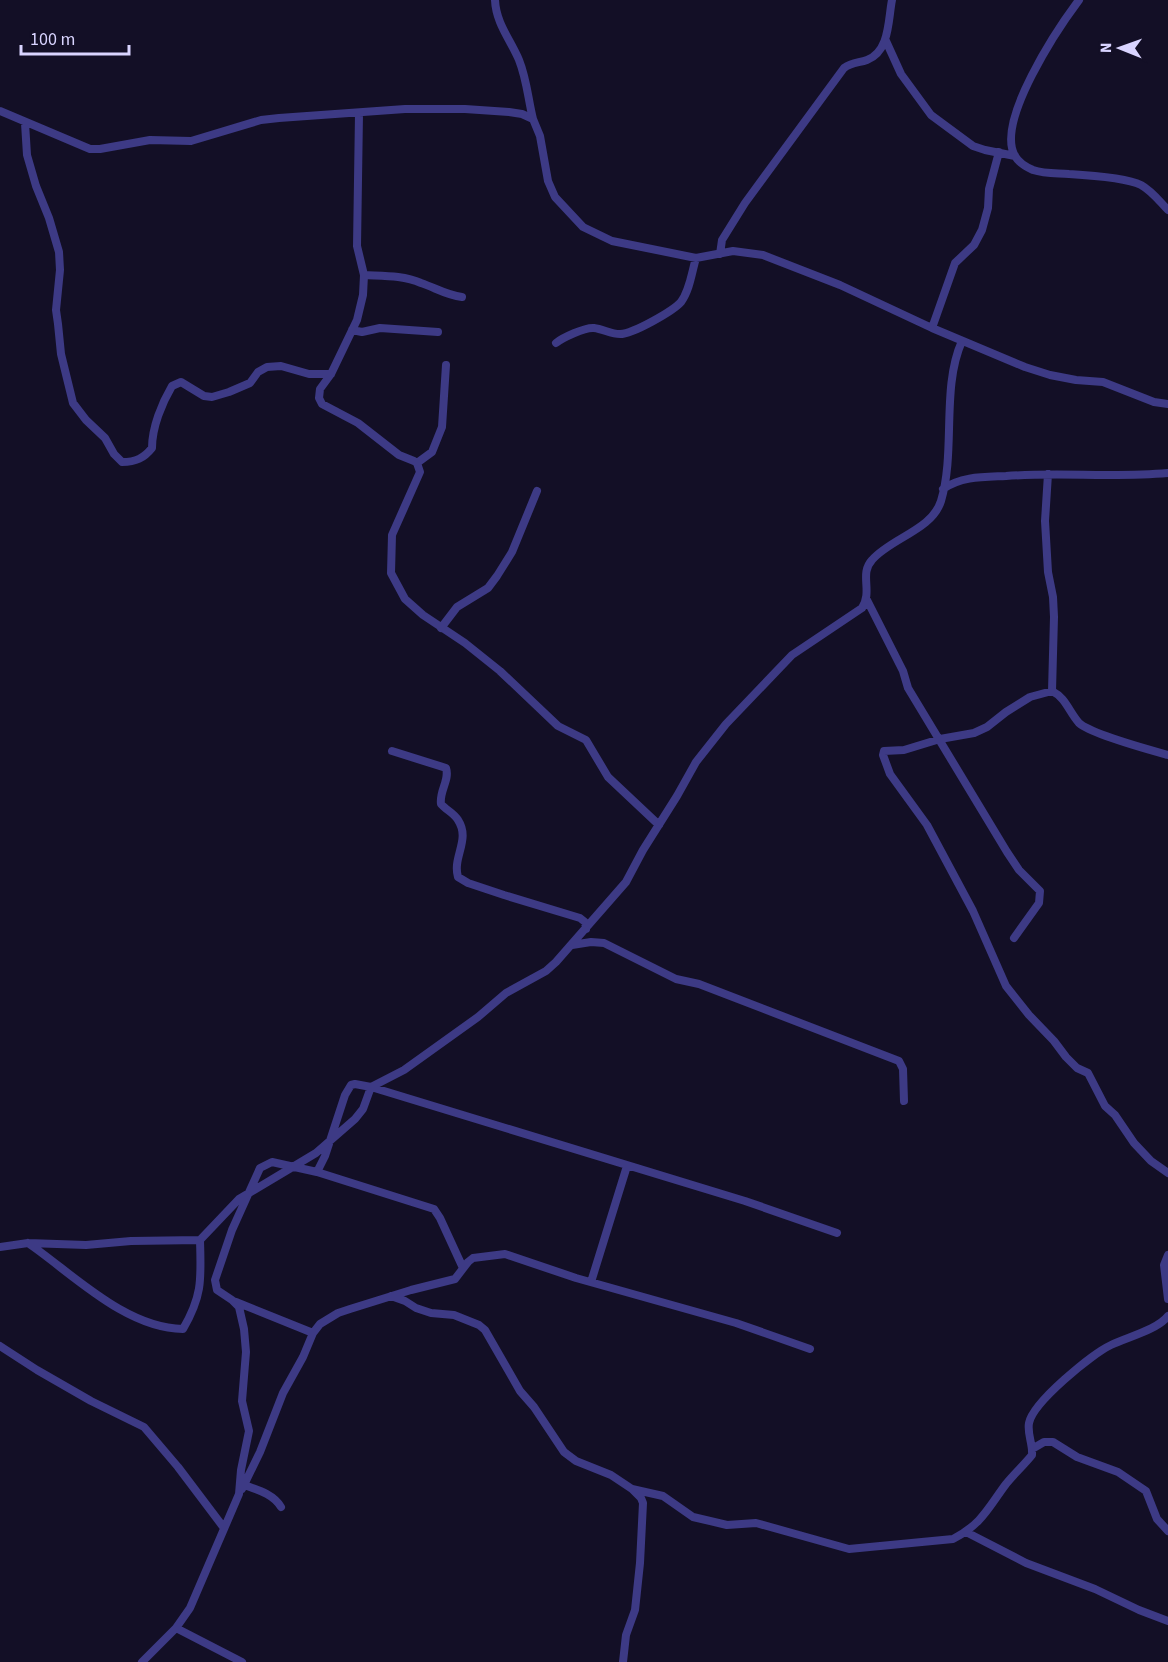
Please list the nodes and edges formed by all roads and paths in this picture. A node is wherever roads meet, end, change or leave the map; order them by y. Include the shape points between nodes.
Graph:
1 (495, 0) edge
2 (892, 0) edge
3 (1079, 0) edge
4 (886, 41) junction
5 (0, 111) edge
6 (359, 114) junction
7 (533, 119) junction
8 (25, 123) junction
9 (999, 152) junction
10 (1015, 156) junction
11 (1168, 210) edge
12 (720, 254) junction
13 (696, 258) junction
14 (364, 275) junction
15 (462, 297) dead end
16 (932, 328) junction
17 (352, 330) junction
18 (438, 332) dead end
19 (962, 341) junction
20 (556, 344) dead end
21 (446, 365) dead end
22 (331, 374) junction
23 (1168, 404) edge
24 (417, 464) junction
25 (1168, 473) edge
26 (1048, 474) junction
27 (943, 489) junction
28 (537, 491) dead end
29 (867, 600) junction
30 (441, 628) junction
31 (1052, 691) junction
32 (940, 739) junction
33 (392, 751) dead end
34 (1168, 755) edge
35 (658, 825) junction
36 (586, 929) junction
37 (1014, 938) dead end
38 (571, 945) junction
39 (371, 1087) junction
40 (904, 1101) dead end
41 (330, 1140) junction
42 (627, 1166) junction
43 (292, 1168) junction
44 (317, 1172) junction
45 (1168, 1173) edge
46 (247, 1196) junction
47 (837, 1233) dead end
48 (200, 1240) junction
49 (28, 1243) junction
50 (0, 1247) edge
51 (1168, 1254) edge
52 (463, 1268) junction
53 (591, 1282) junction
54 (391, 1296) junction
55 (1168, 1299) edge
56 (236, 1302) junction
57 (1168, 1316) edge
58 (313, 1333) junction
59 (0, 1346) edge
60 (810, 1349) dead end
61 (1032, 1449) junction
62 (244, 1485) junction
63 (632, 1489) junction
64 (239, 1494) junction
65 (281, 1507) dead end
66 (224, 1528) junction
67 (966, 1532) junction
68 (1168, 1532) edge
69 (1168, 1621) edge
70 (176, 1628) junction
71 (142, 1662) edge
72 (242, 1662) edge
73 (623, 1662) edge

1 - 7 street via 499,22 527,84
2 - 4 street
3 - 10 street via 1035,67 1022,95 1012,133
4 - 9 street via 901,74 931,116 973,146
4 - 12 street via 871,58 844,68 740,211 722,240
5 - 8 street
6 - 7 street via 465,109 509,112
6 - 8 street via 261,120 190,141 150,140 100,149 90,149
6 - 14 street via 357,246
7 - 13 street via 555,197 583,227 612,241
8 - 22 street via 27,155 59,252 57,317 61,354 74,403 122,462 146,456 172,386 181,382 212,397 250,382 267,367
9 - 10 street
9 - 16 street via 982,230 974,245 955,263
10 - 11 street via 1024,166 1045,173 1139,184
12 - 13 street
12 - 16 street via 744,251 789,264
13 - 20 street via 685,294 674,308 626,333 589,328
14 - 15 street via 398,277
14 - 17 street via 361,306
16 - 19 street
17 - 18 street
17 - 22 street
19 - 23 street via 1050,375 1103,382
19 - 27 street via 953,376
21 - 24 street via 442,427 432,452
22 - 24 street via 319,393 322,404 358,423
24 - 30 street via 420,472 392,535 391,573 405,599
25 - 26 street
26 - 27 street via 968,478
26 - 31 street via 1045,521 1054,617
27 - 29 street via 938,508 930,516 869,563
28 - 30 street via 512,552 497,576 488,588 457,607
29 - 32 street via 908,688
29 - 35 street via 862,608 792,656 742,707 696,762
30 - 35 street via 500,671 558,726 586,740 608,777
31 - 32 street via 1030,697 974,733
31 - 34 street via 1060,695 1081,724
32 - 37 street via 1007,852 1040,891 1039,903
32 - 45 street via 904,750 884,751 890,774 927,825 973,911 1006,986 1066,1057 1088,1073 1105,1106 1134,1143
33 - 36 street via 447,768 441,804 458,819 464,839 458,877 580,918
35 - 36 street via 626,882
36 - 38 street
38 - 39 street via 546,971 506,993 404,1070
38 - 40 street via 604,943 676,979 699,984 899,1061
39 - 41 street via 363,1109
39 - 41 street via 356,1084 348,1089
39 - 42 street
41 - 43 street
41 - 44 street
42 - 47 street
42 - 53 street
43 - 44 street
43 - 46 street
43 - 46 street via 272,1162 264,1165
44 - 52 street via 434,1209
46 - 48 street via 239,1199
46 - 56 street via 215,1280 217,1290
48 - 49 street via 86,1245
48 - 49 street via 199,1296 183,1329 142,1319 120,1308
49 - 50 street
51 - 55 street via 1164,1265
52 - 53 street via 473,1258 505,1254
52 - 54 street via 451,1281
53 - 60 street via 736,1323
54 - 58 street via 338,1313
54 - 63 street via 422,1311 454,1314 485,1329 520,1391 564,1452
56 - 58 street
56 - 64 street via 244,1329 242,1401 249,1431
57 - 61 street via 1156,1326 1108,1346 1065,1379 1029,1420
58 - 62 street
59 - 66 street via 91,1401 144,1427
61 - 67 street via 1032,1455 994,1503
61 - 68 street via 1053,1442 1077,1457 1118,1472 1146,1491 1157,1519
62 - 64 street
62 - 65 street via 269,1495
63 - 67 street via 663,1496 693,1517 727,1525 756,1523 849,1550 953,1539
63 - 73 street via 643,1503 640,1563 635,1610 626,1635
64 - 66 street
66 - 70 street via 190,1608
67 - 69 street via 1026,1563
70 - 71 street
70 - 72 street

